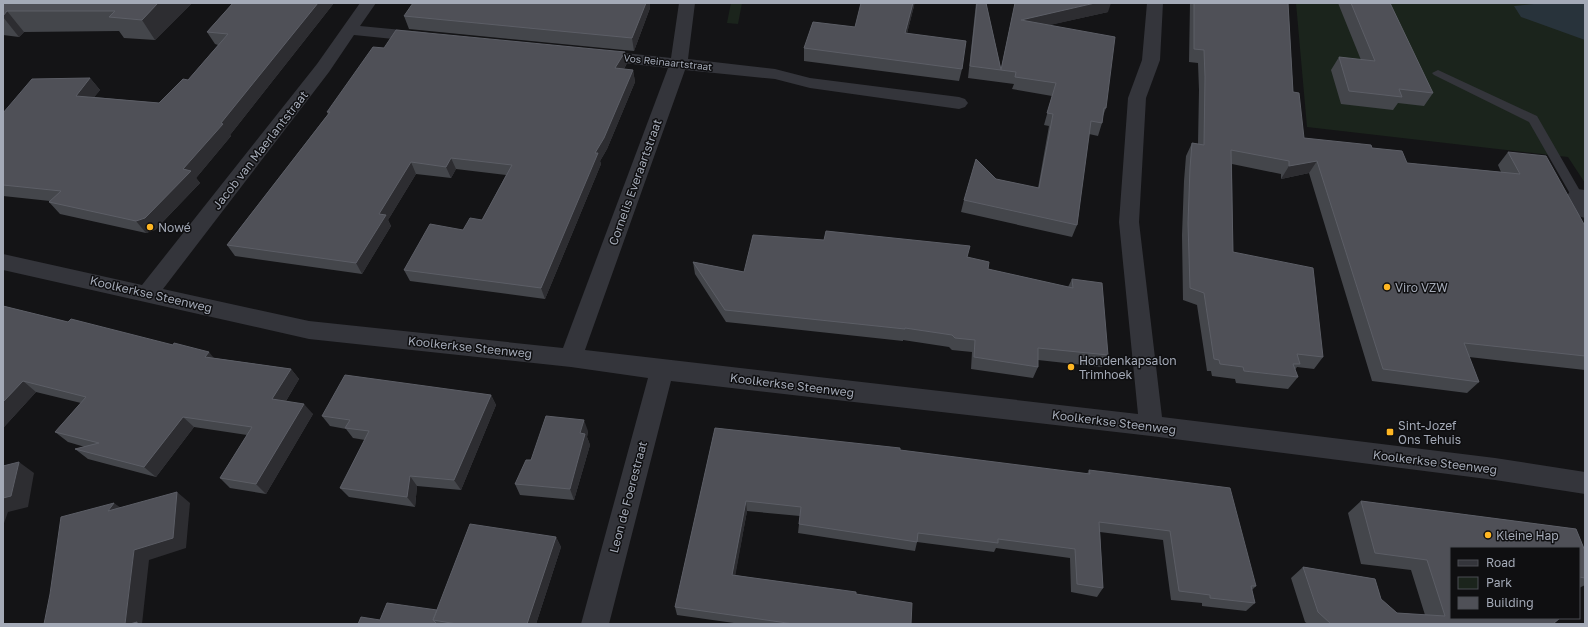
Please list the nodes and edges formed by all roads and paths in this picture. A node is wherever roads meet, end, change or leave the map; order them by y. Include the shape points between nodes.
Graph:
1 (368, 3) edge
2 (687, 3) edge
3 (1156, 3) edge
4 (351, 30) junction
5 (438, 39) edge
6 (580, 53) edge
7 (679, 62) junction
8 (1438, 72) dead end
9 (959, 103) dead end
10 (1582, 201) edge
11 (3, 262) edge
12 (148, 293) junction
13 (571, 358) junction
14 (662, 370) junction
15 (1151, 426) junction
16 (1585, 483) edge
17 (595, 624) edge

1 - 4 street, Jacob van Maerlantstraat
2 - 7 street, Cornelis Everaartstraat
3 - 15 street via 1151,60 1137,98 1129,222
4 - 5 street
4 - 12 street, Jacob van Maerlantstraat
6 - 7 street, Vos Reinaartstraat
7 - 9 street, Vos Reinaartstraat via 775,74 810,83
7 - 13 street, Cornelis Everaartstraat
8 - 10 lane via 1533,119
11 - 12 street, Koolkerkse Steenweg
12 - 13 street, Koolkerkse Steenweg via 308,330
13 - 14 street, Koolkerkse Steenweg
14 - 15 street, Koolkerkse Steenweg
14 - 17 street, Leon de Foerestraat
15 - 16 street, Koolkerkse Steenweg via 1495,469

